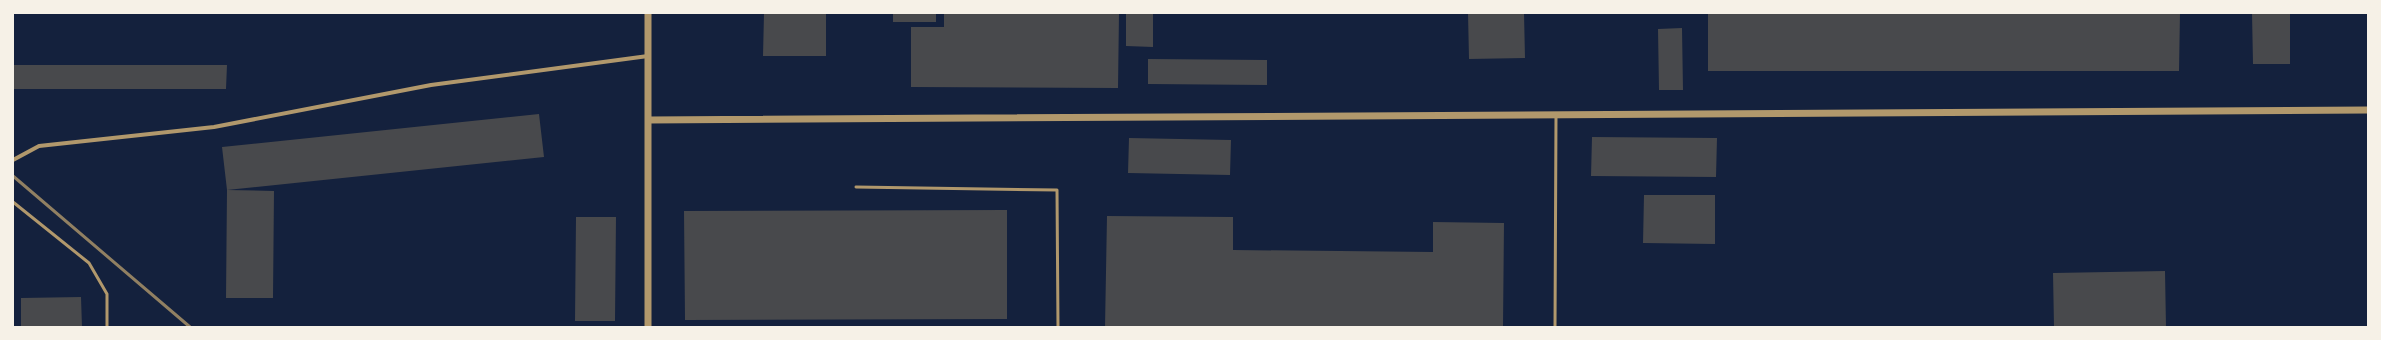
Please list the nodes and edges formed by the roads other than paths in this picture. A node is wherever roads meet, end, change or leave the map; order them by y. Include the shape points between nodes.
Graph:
1 (648, 13) edge
2 (649, 56) junction
3 (2368, 110) edge
4 (1556, 116) junction
5 (649, 120) junction
6 (13, 160) edge
7 (856, 187) dead end
8 (13, 202) edge
9 (107, 327) edge
10 (648, 327) edge
11 (1058, 327) edge
12 (1555, 327) edge

1 - 2 street
2 - 5 street
2 - 6 street via 431,84 214,127 39,146
3 - 4 street
4 - 5 street
4 - 12 lane
5 - 10 street
7 - 11 lane via 1057,190
8 - 9 lane via 89,263 107,294

